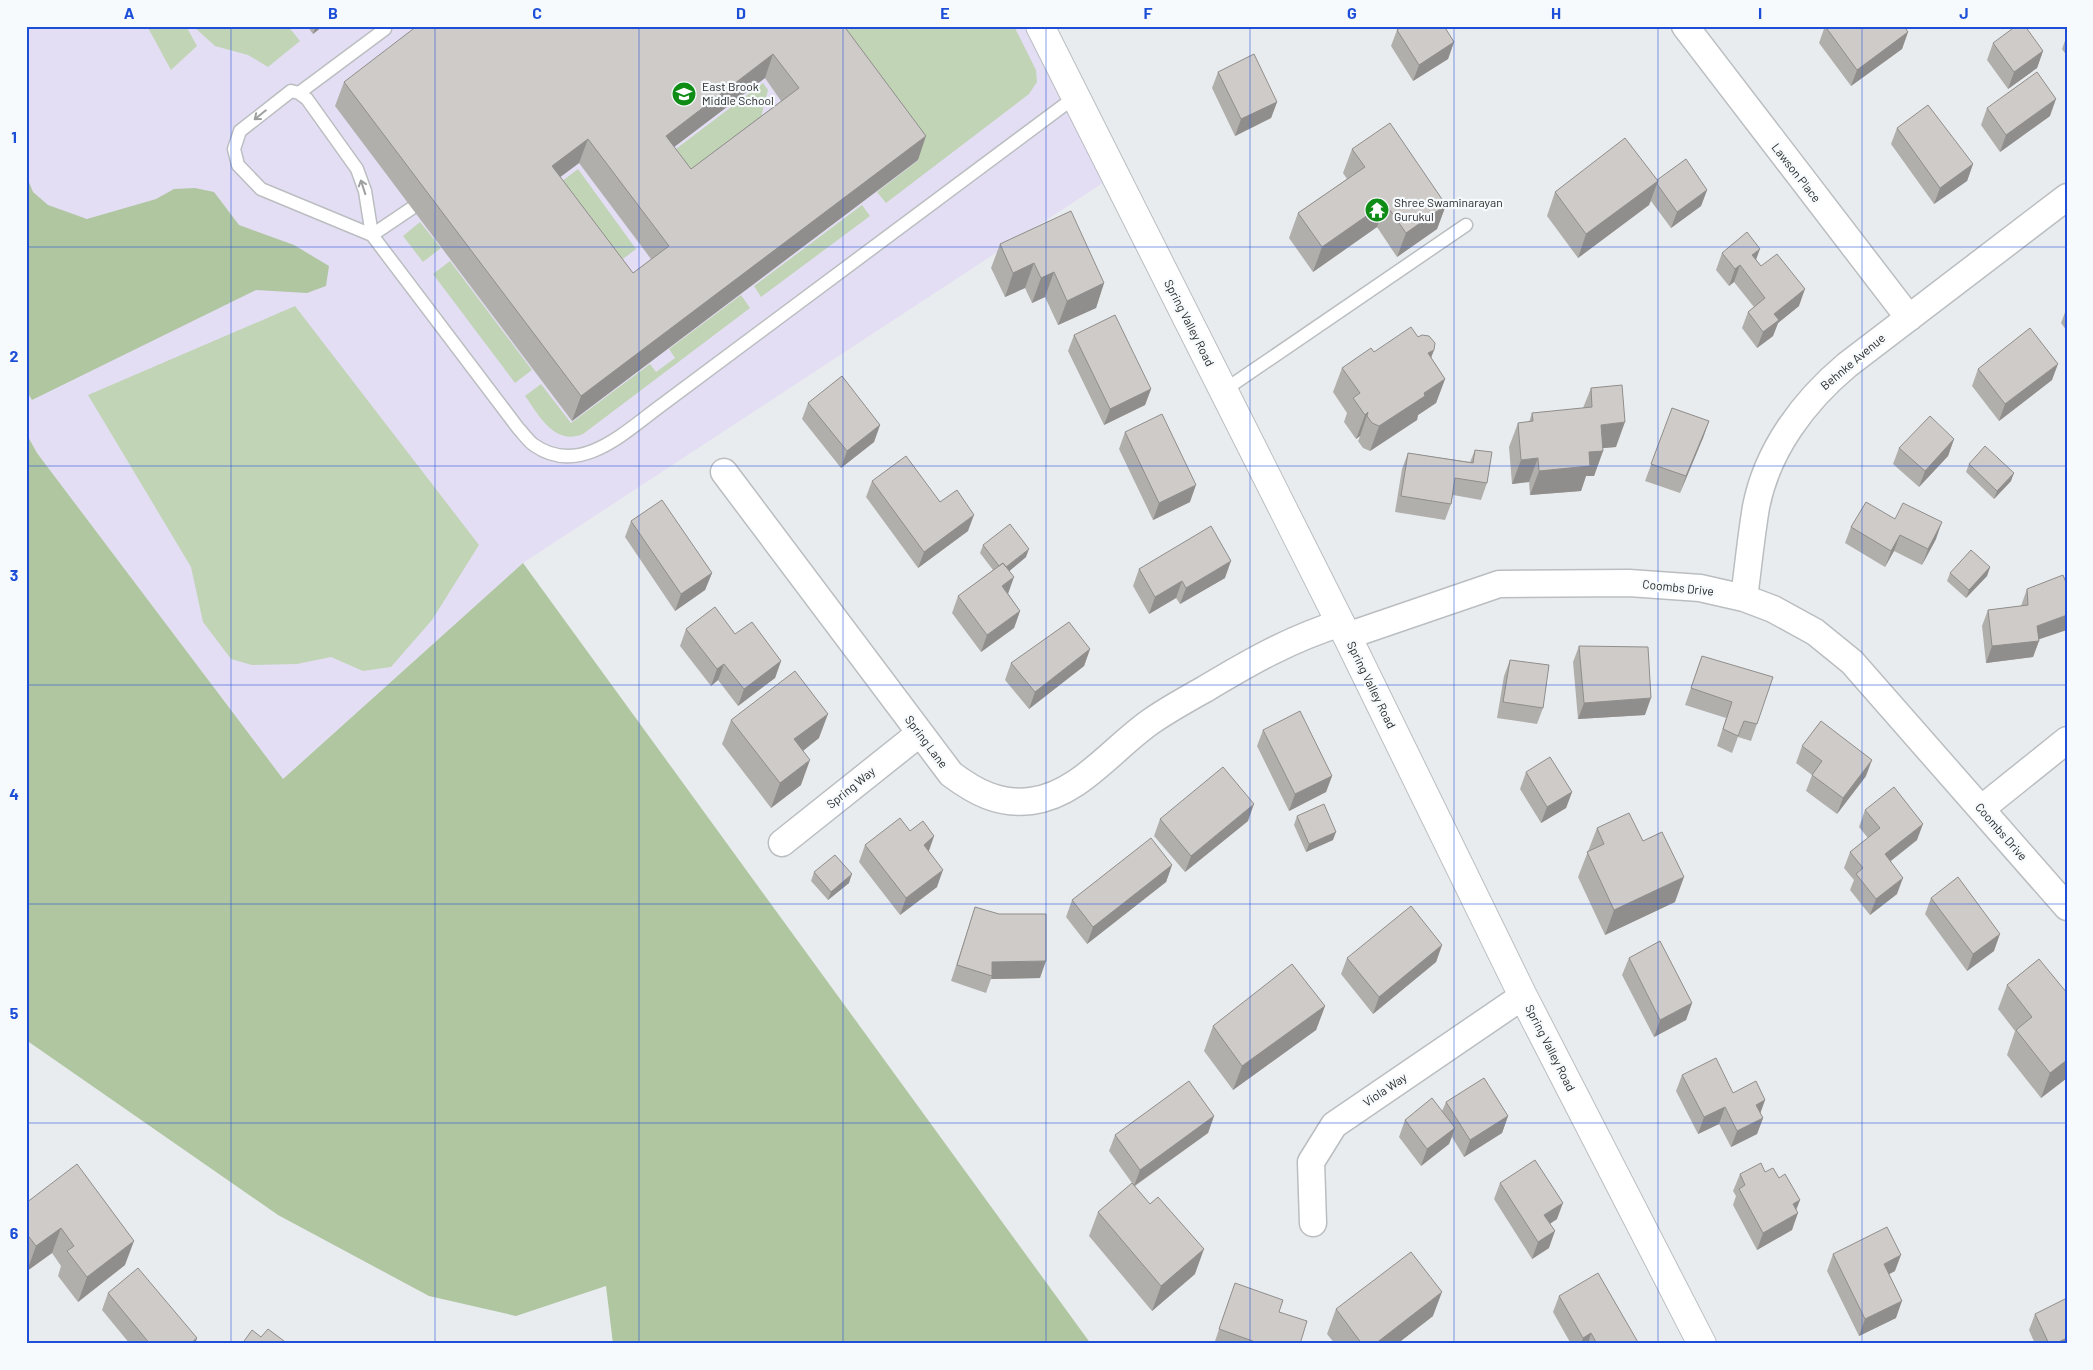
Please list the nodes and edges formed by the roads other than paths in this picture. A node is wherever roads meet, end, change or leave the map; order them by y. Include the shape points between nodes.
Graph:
1 (1040, 26) edge
2 (1685, 26) edge
3 (385, 29) dead end
4 (299, 93) junction
5 (1075, 96) junction
6 (2067, 197) edge
7 (412, 208) dead end
8 (1466, 225) dead end
9 (372, 235) junction
10 (1909, 318) junction
11 (1223, 391) junction
12 (724, 472) dead end
13 (1744, 598) junction
14 (1344, 630) junction
15 (920, 733) junction
16 (2067, 740) edge
17 (1981, 809) junction
18 (782, 843) dead end
19 (2067, 907) edge
20 (1523, 996) junction
21 (1313, 1223) dead end
22 (1694, 1340) edge

1 - 5 street, Spring Valley Road
2 - 10 street, Lawson Place
3 - 4 lane
9 -> 4 lane via 365,191 357,170 307,99
4 -> 9 lane via 291,91 240,131 234,149 238,164 261,189
5 - 9 lane via 594,453 554,455 533,444
5 - 11 street, Spring Valley Road
6 - 10 street, Behnke Avenue
7 - 9 lane
8 - 11 lane
10 - 13 street, Behnke Avenue via 1826,383 1793,421 1772,458 1756,505
11 - 14 street, Spring Valley Road
12 - 15 street, Spring Lane
13 - 14 street, Coombs Drive via 1700,588 1629,583 1498,584
13 - 17 street, Coombs Drive via 1773,609 1815,632 1852,662
14 - 15 street, Spring Lane via 1300,636 1244,666 1152,720 1076,783 1053,795 1031,801 1002,801 975,792 950,774
14 - 20 street, Spring Valley Road
15 - 18 street, Spring Way
16 - 17 street
17 - 19 street, Coombs Drive
20 - 21 street, Viola Way via 1334,1125 1311,1162
20 - 22 street, Spring Valley Road

